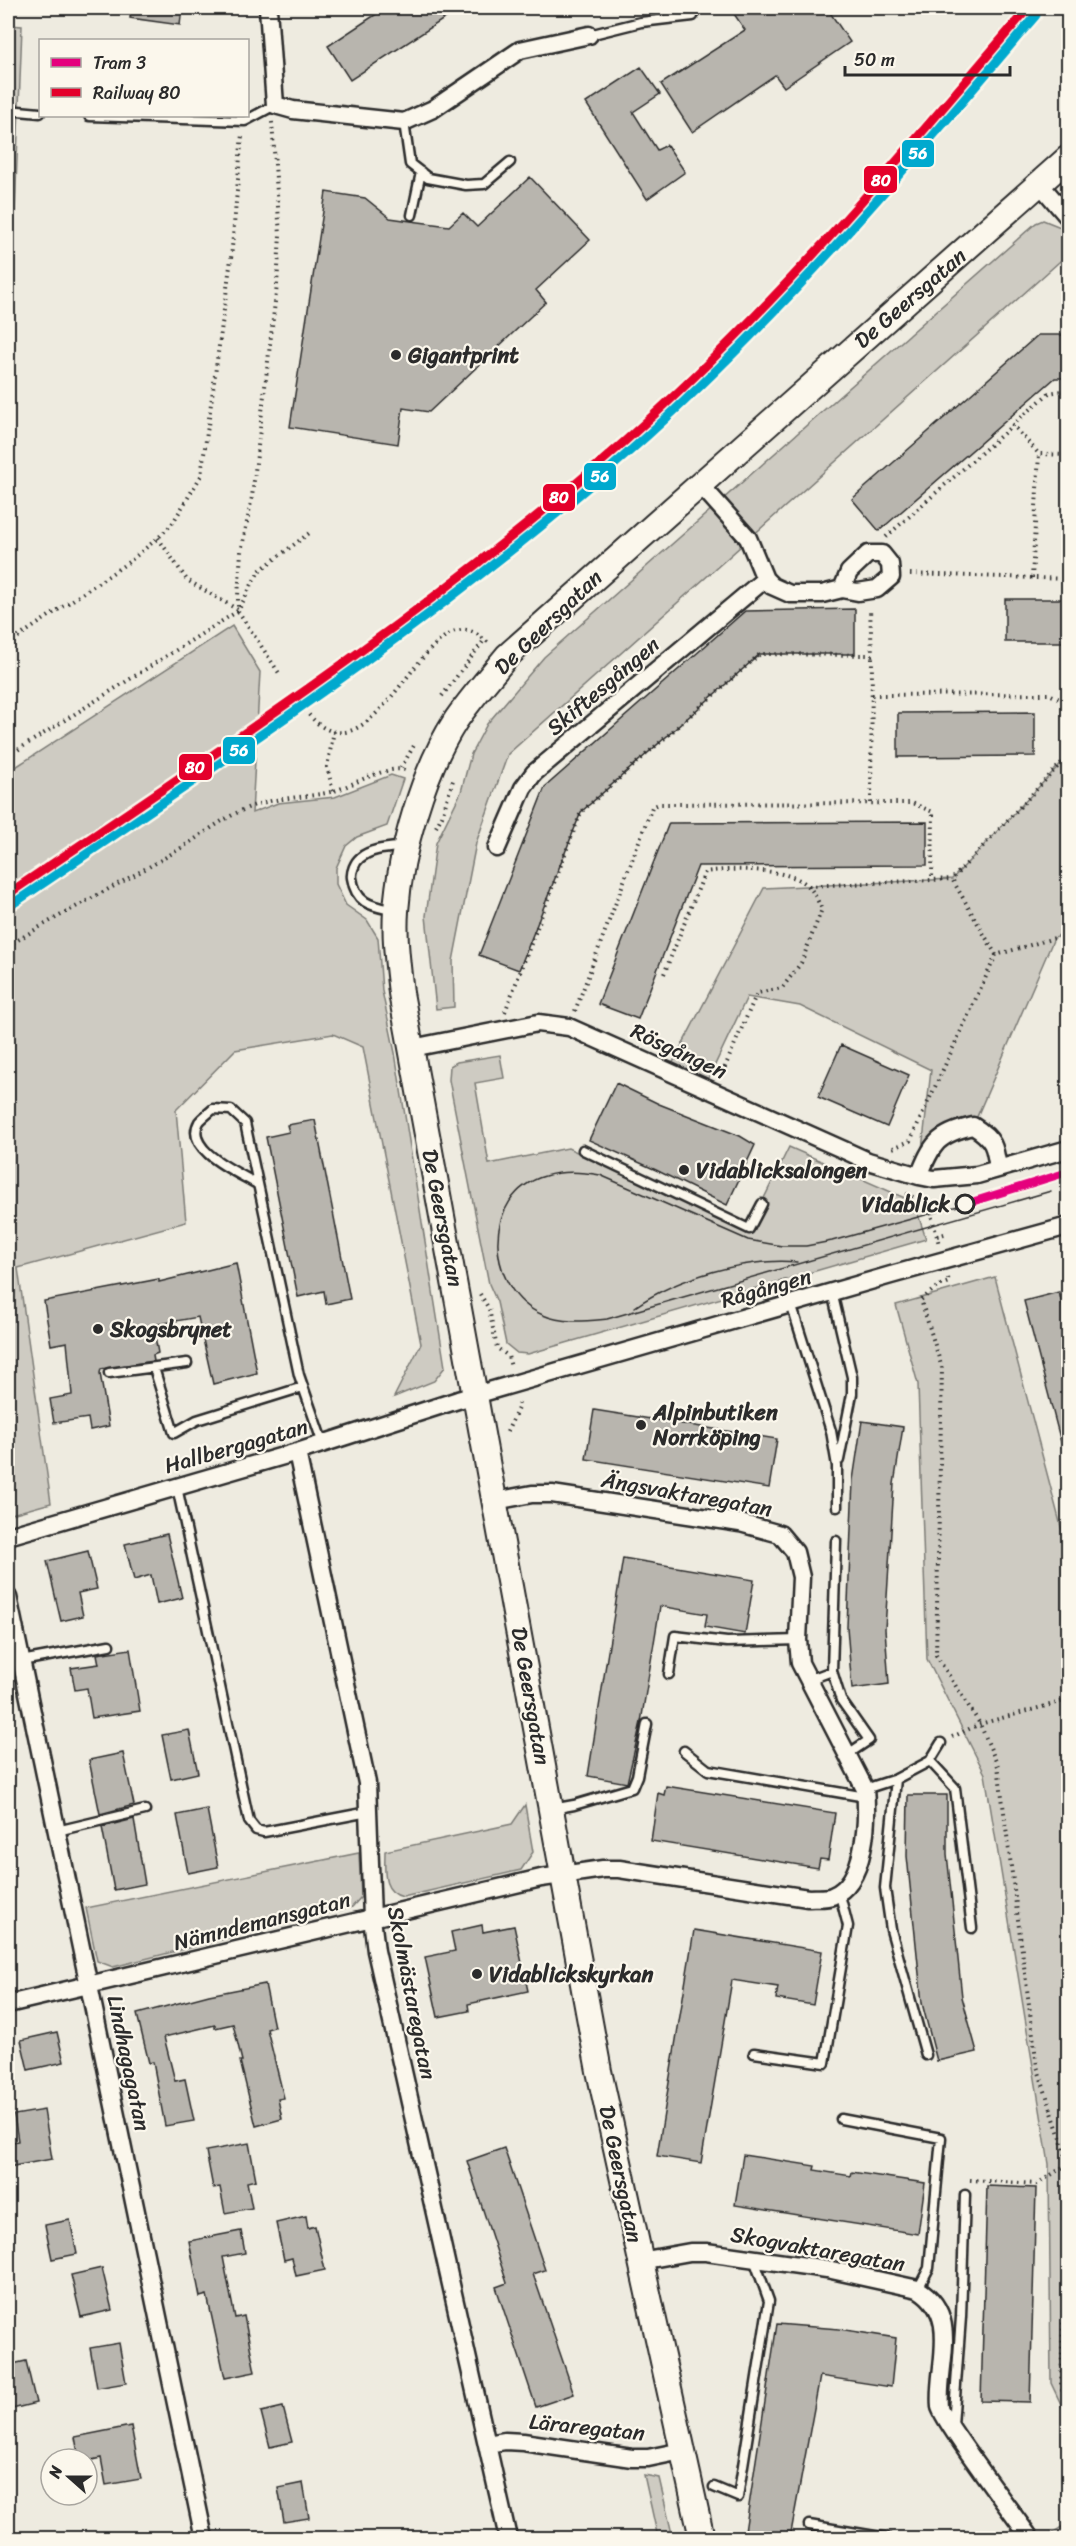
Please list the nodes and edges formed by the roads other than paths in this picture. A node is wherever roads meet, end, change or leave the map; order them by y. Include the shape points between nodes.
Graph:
1 (268, 8) edge
2 (693, 16) dead end
3 (589, 35) joint
4 (275, 105) junction
5 (8, 110) edge
6 (39, 112) edge
7 (121, 117) edge
8 (404, 122) junction
9 (1068, 158) edge
10 (510, 162) dead end
11 (421, 172) junction
12 (1039, 183) junction
13 (412, 215) dead end
14 (1068, 217) edge
15 (699, 483) junction
16 (765, 579) junction
17 (842, 589) junction
18 (406, 845) junction
19 (497, 848) dead end
20 (396, 911) junction
21 (412, 1048) junction
22 (1068, 1149) edge
23 (583, 1150) dead end
24 (998, 1169) junction
25 (919, 1176) junction
26 (257, 1184) junction
27 (762, 1204) dead end
28 (1068, 1226) edge
29 (832, 1292) junction
30 (791, 1304) junction
31 (186, 1363) dead end
32 (154, 1368) junction
33 (110, 1373) dead end
34 (303, 1387) junction
35 (477, 1395) junction
36 (323, 1443) junction
37 (297, 1452) junction
38 (837, 1466) junction
39 (177, 1487) junction
40 (495, 1501) junction
41 (837, 1507) dead end
42 (8, 1536) edge
43 (836, 1541) dead end
44 (8, 1597) edge
45 (798, 1640) junction
46 (109, 1645) dead end
47 (21, 1661) junction
48 (832, 1671) junction
49 (669, 1674) dead end
50 (808, 1681) junction
51 (647, 1724) dead end
52 (941, 1743) road end
53 (684, 1751) dead end
54 (848, 1754) junction
55 (930, 1761) junction
56 (896, 1779) junction
57 (865, 1793) junction
58 (551, 1809) junction
59 (145, 1810) dead end
60 (368, 1812) junction
61 (57, 1831) junction
62 (563, 1875) junction
63 (839, 1891) junction
64 (372, 1918) junction
65 (972, 1928) dead end
66 (90, 1986) junction
67 (8, 2004) edge
68 (754, 2053) dead end
69 (926, 2055) dead end
70 (841, 2119) dead end
71 (965, 2195) dead end
72 (754, 2259) junction
73 (640, 2261) junction
74 (918, 2289) junction
75 (961, 2317) junction
76 (945, 2331) junction
77 (952, 2428) junction
78 (487, 2444) junction
79 (682, 2451) junction
80 (714, 2487) dead end
81 (809, 2525) dead end
82 (204, 2538) edge
83 (508, 2538) edge
84 (702, 2538) edge
85 (887, 2538) edge
86 (1030, 2538) edge

1 - 4 street
2 - 3 lane via 641,22
3 - 8 street via 519,50 433,109
4 - 7 lane via 245,121
4 - 8 street
5 - 6 lane
8 - 11 lane via 410,164
9 - 12 main road, De Geersgatan
10 - 11 lane via 484,184 428,178
11 - 13 lane
12 - 14 street
12 - 15 main road, De Geersgatan
15 - 16 street via 748,538
15 - 18 main road, De Geersgatan via 507,656 456,721 427,778
16 - 17 street via 790,594 822,594
16 - 19 street, Skiftesgången via 534,773 523,788
17 - 17 street via 849,572 868,554 882,554 890,564 891,577 877,589
18 - 20 main road, De Geersgatan
18 - 20 lane via 373,850 358,859 351,874 354,892 363,900
20 - 21 main road, De Geersgatan via 399,971
21 - 25 street, Rösgången via 537,1023 569,1027 868,1161
21 - 35 main road, De Geersgatan
22 - 24 street, Rösgången
23 - 27 lane via 749,1229
24 - 25 street, Rösgången via 934,1179
24 - 25 street via 995,1146 973,1126 957,1130 930,1149
26 - 26 lane via 245,1122 231,1110 213,1109 198,1123 196,1138 202,1150
26 - 34 lane
28 - 29 street, Rågången
29 - 30 street, Rågången
29 - 38 lane via 852,1377
30 - 35 street, Rågången
30 - 38 lane via 831,1431
31 - 32 lane
32 - 33 lane
32 - 34 lane via 174,1433 197,1420
34 - 36 lane
35 - 36 street, Hallbergagatan
35 - 40 main road, De Geersgatan
36 - 37 street, Hallbergagatan
37 - 39 street, Hallbergagatan
37 - 60 street, Skolmästaregatan via 367,1783
38 - 41 lane
39 - 42 street, Hallbergagatan
39 - 60 lane via 249,1821 256,1830 264,1832
40 - 45 street, Ängsvaktaregatan via 552,1494 740,1523 780,1534 795,1552 801,1576
40 - 58 main road, De Geersgatan
43 - 48 lane
44 - 47 street, Lindhagagatan
45 - 49 lane via 727,1642 675,1636
45 - 50 street, Ängsvaktaregatan via 800,1663
46 - 47 lane
47 - 61 street, Lindhagagatan
48 - 50 lane
48 - 54 lane via 841,1700 869,1740
50 - 54 street, Ängsvaktaregatan
51 - 58 lane via 632,1788
52 - 55 lane
53 - 57 lane via 708,1770
54 - 57 street, Ängsvaktaregatan
55 - 56 lane
55 - 65 lane via 955,1788
56 - 57 lane
56 - 69 lane via 885,1888 891,1930
57 - 63 street, Ängsvaktaregatan via 867,1812 858,1869
58 - 62 main road, De Geersgatan
59 - 61 lane
60 - 64 street, Skolmästaregatan
61 - 66 street, Lindhagagatan
62 - 63 street via 619,1869 808,1898 831,1897
62 - 64 street, Nämndemansgatan
62 - 73 main road, De Geersgatan via 599,2071
63 - 68 lane via 848,1926 825,2063
64 - 66 street, Nämndemansgatan
64 - 78 street, Skolmästaregatan via 376,1951
66 - 67 street, Nämndemansgatan
66 - 82 street, Lindhagagatan
70 - 74 lane via 941,2138 928,2268
71 - 75 lane
72 - 73 street, Skogvaktaregatan via 690,2252
72 - 74 street, Skogvaktaregatan via 828,2269
72 - 80 lane via 769,2301 738,2497
73 - 79 main road, De Geersgatan
74 - 76 street, Skogvaktaregatan via 940,2312
75 - 76 lane
75 - 77 lane
76 - 77 street, Skogvaktaregatan via 939,2409
77 - 86 street, Skogvaktaregatan
78 - 79 street, Läraregatan via 505,2440 632,2458
78 - 83 street, Skolmästaregatan
79 - 84 main road, De Geersgatan
81 - 85 lane

